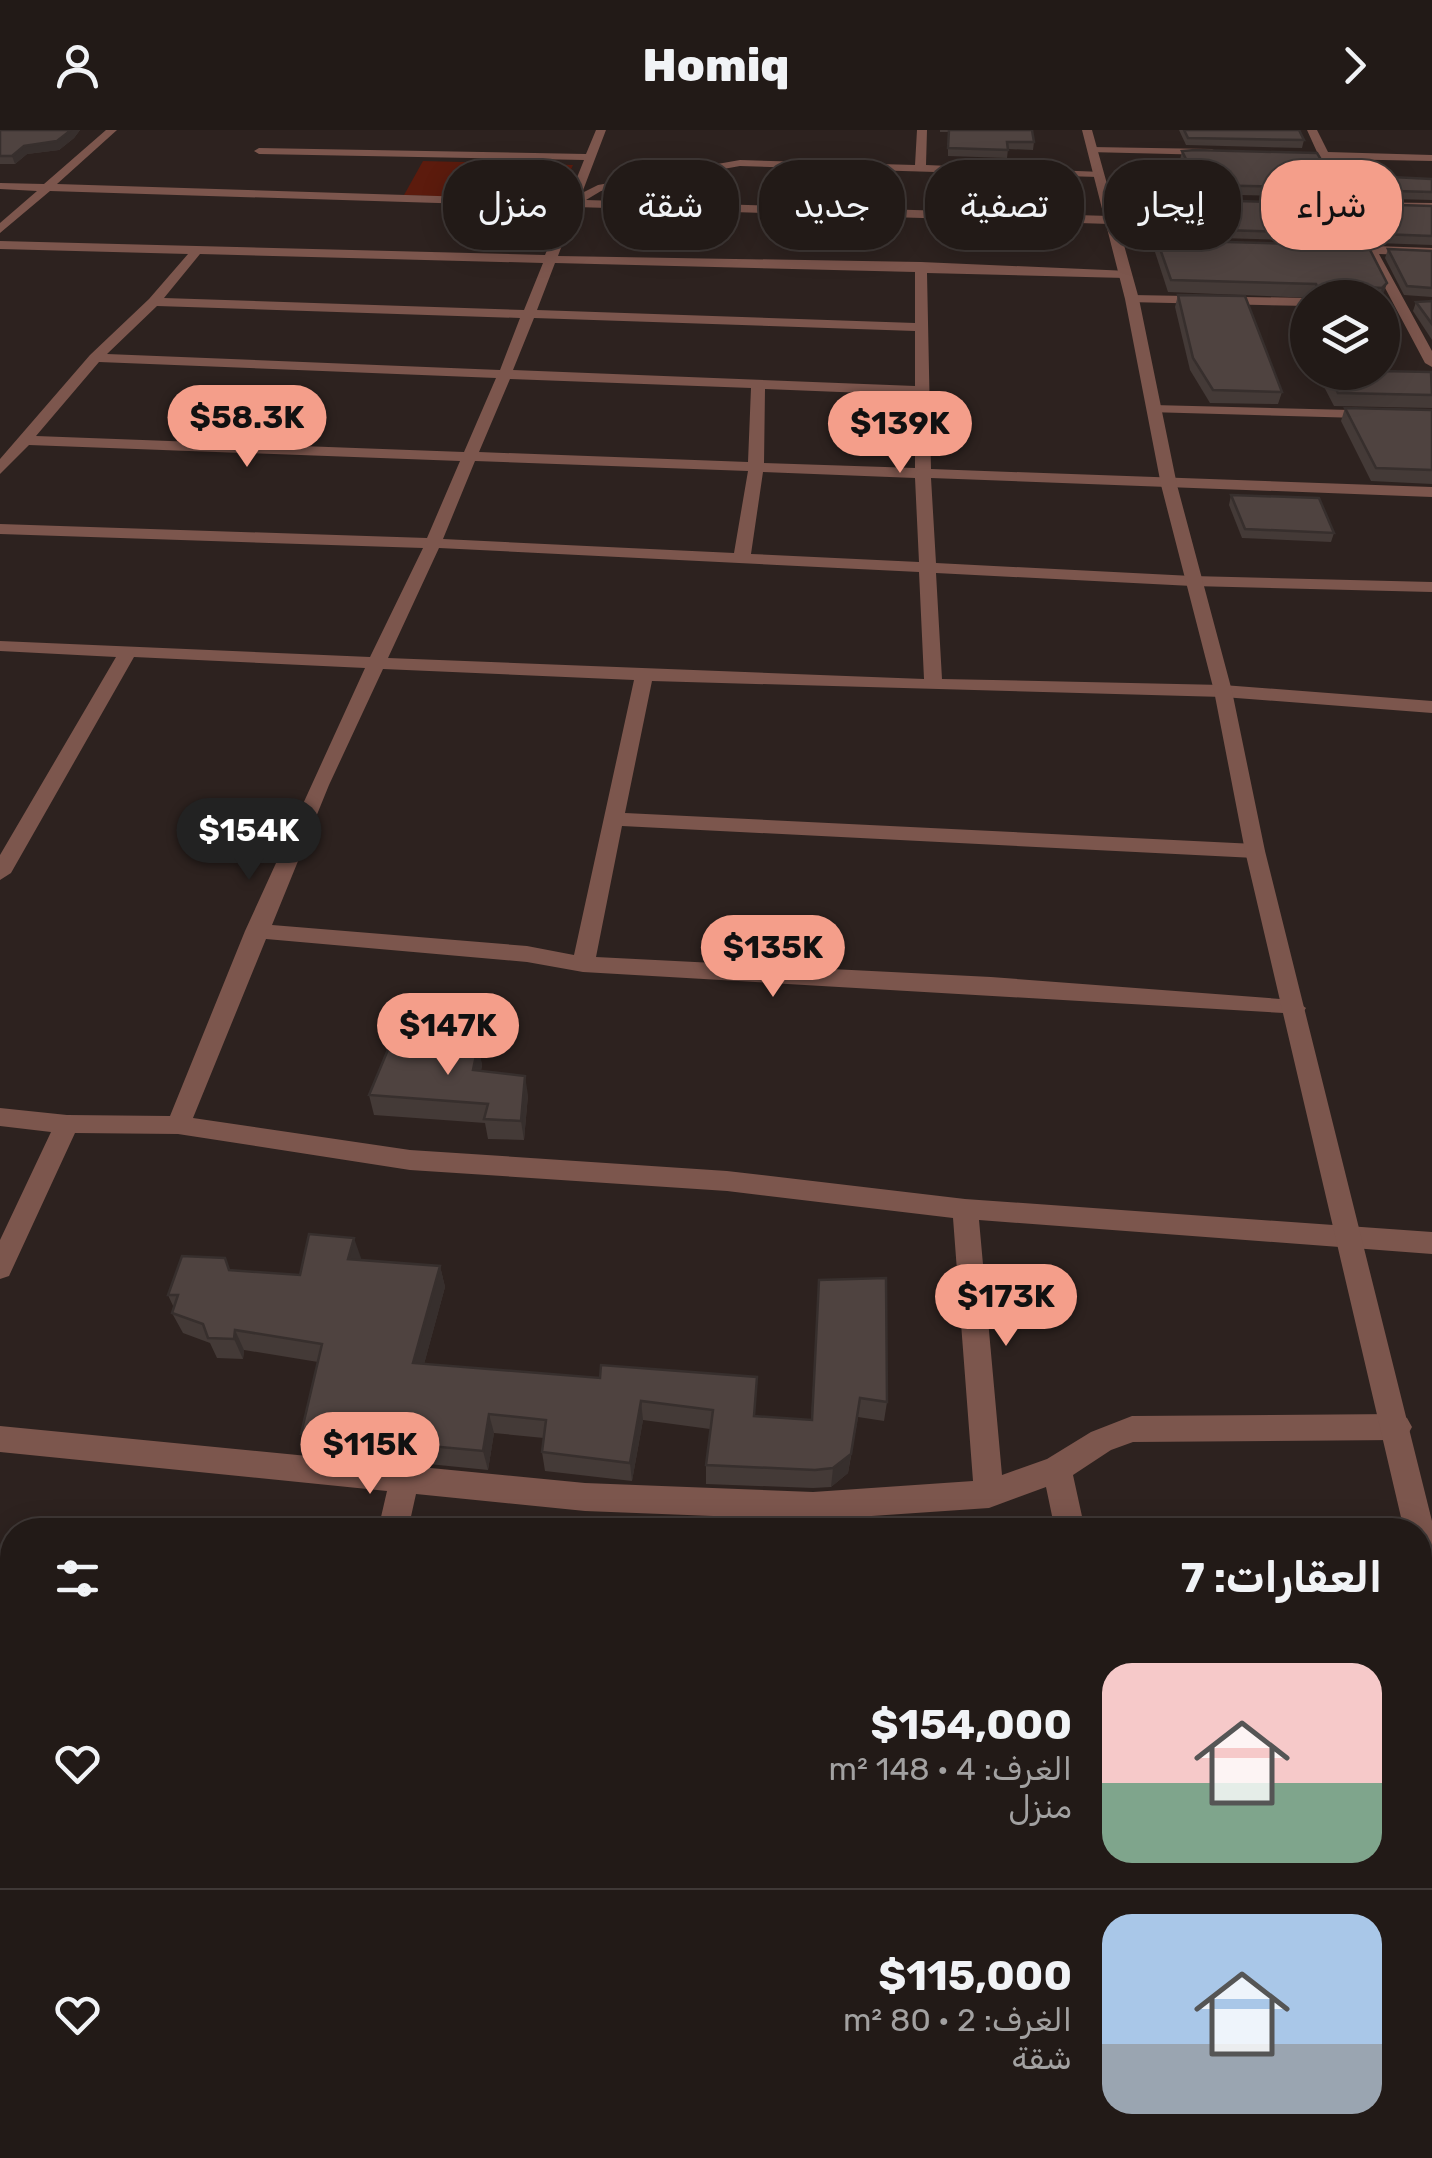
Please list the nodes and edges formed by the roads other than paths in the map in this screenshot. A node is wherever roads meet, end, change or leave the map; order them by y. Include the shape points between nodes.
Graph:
1 (112, 130) edge
2 (601, 130) edge
3 (922, 130) edge
4 (1312, 130) edge
5 (1141, 136) dead end
6 (267, 140) dead end
7 (1096, 143) edge
8 (1226, 152) edge
9 (1265, 154) edge
10 (1323, 155) junction
11 (591, 157) junction
12 (1432, 158) edge
13 (1325, 160) edge
14 (920, 168) junction
15 (1098, 174) junction
16 (583, 177) edge
17 (0, 186) edge
18 (48, 188) junction
19 (1104, 195) edge
20 (583, 197) edge
21 (443, 199) edge
22 (583, 203) edge
23 (1254, 203) edge
24 (1241, 204) edge
25 (1402, 207) edge
26 (1432, 207) edge
27 (1104, 209) edge
28 (0, 229) edge
29 (0, 245) edge
30 (197, 250) junction
31 (554, 250) edge
32 (1120, 250) edge
33 (1374, 250) joint
34 (1432, 252) edge
35 (550, 259) junction
36 (921, 266) junction
37 (1126, 274) junction
38 (1383, 280) edge
39 (1132, 299) junction
40 (154, 302) junction
41 (1290, 302) edge
42 (1400, 303) edge
43 (1414, 304) edge
44 (529, 314) junction
45 (1400, 317) edge
46 (922, 326) junction
47 (95, 358) junction
48 (1432, 363) edge
49 (505, 374) junction
50 (758, 384) junction
51 (922, 391) junction
52 (1153, 409) junction
53 (1432, 416) edge
54 (26, 440) junction
55 (470, 455) junction
56 (756, 467) junction
57 (0, 469) edge
58 (923, 474) junction
59 (1168, 484) junction
60 (1432, 492) edge
61 (0, 528) edge
62 (432, 543) junction
63 (742, 558) junction
64 (926, 565) junction
65 (1192, 580) junction
66 (1432, 587) edge
67 (0, 646) edge
68 (128, 652) junction
69 (375, 663) junction
70 (644, 674) junction
71 (933, 684) junction
72 (1223, 691) junction
73 (1432, 707) edge
74 (613, 818) junction
75 (7, 850) edge
76 (1255, 851) junction
77 (0, 873) edge
78 (256, 931) junction
79 (583, 964) junction
80 (1294, 1008) junction
81 (0, 1118) edge
82 (68, 1124) junction
83 (178, 1126) junction
84 (966, 1210) junction
85 (1351, 1240) junction
86 (1432, 1243) edge
87 (0, 1268) edge
88 (1396, 1427) junction
89 (0, 1439) edge
90 (1057, 1470) junction
91 (405, 1476) junction
92 (990, 1494) junction
93 (396, 1518) edge
94 (1067, 1518) edge
95 (1417, 1518) edge

1 - 18 street
2 - 11 street
3 - 14 street
4 - 10 street
5 - 7 street
6 - 11 street via 258,151
7 - 8 street
7 - 15 street
9 - 10 street
10 - 12 street
10 - 13 street
11 - 16 street
14 - 15 street
14 - 20 street via 740,163 598,188
15 - 19 street
17 - 18 street
18 - 21 street
18 - 28 street
22 - 27 street
23 - 24 street
25 - 26 street
29 - 30 street
30 - 35 street
30 - 40 street
31 - 35 street
32 - 37 street
33 - 34 street
33 - 38 street
35 - 36 street
35 - 44 street
36 - 37 street
36 - 46 street
37 - 39 street
39 - 41 street
39 - 52 street
40 - 44 street
40 - 47 street
42 - 43 street
44 - 46 street
44 - 49 street
45 - 48 street
46 - 51 street
47 - 49 street
47 - 54 street
49 - 50 street
49 - 55 street
50 - 51 street
50 - 56 street
51 - 58 street
52 - 53 street
52 - 59 street
54 - 55 street
54 - 57 street
55 - 56 street
55 - 62 street
56 - 58 street
56 - 63 street
58 - 59 street
58 - 64 street
59 - 60 street
59 - 65 street
61 - 62 street
62 - 63 street
62 - 69 street
63 - 64 street
64 - 65 street
64 - 71 street
65 - 66 street
65 - 72 street
67 - 68 street
68 - 69 street
68 - 75 street
69 - 70 street
69 - 78 street
70 - 71 street
70 - 74 street
71 - 72 street
72 - 73 street
72 - 76 street
74 - 76 street
74 - 79 street
75 - 77 street
76 - 80 street
78 - 79 street
78 - 83 street
79 - 80 street
80 - 85 street
81 - 82 street
82 - 83 street
82 - 87 street
83 - 84 street via 410,1160 727,1181
84 - 85 street
84 - 92 street
85 - 86 street
85 - 88 street
88 - 90 street via 1132,1430
88 - 95 street
89 - 91 street
90 - 92 street
90 - 94 street
91 - 92 street via 585,1497 813,1506
91 - 93 street

